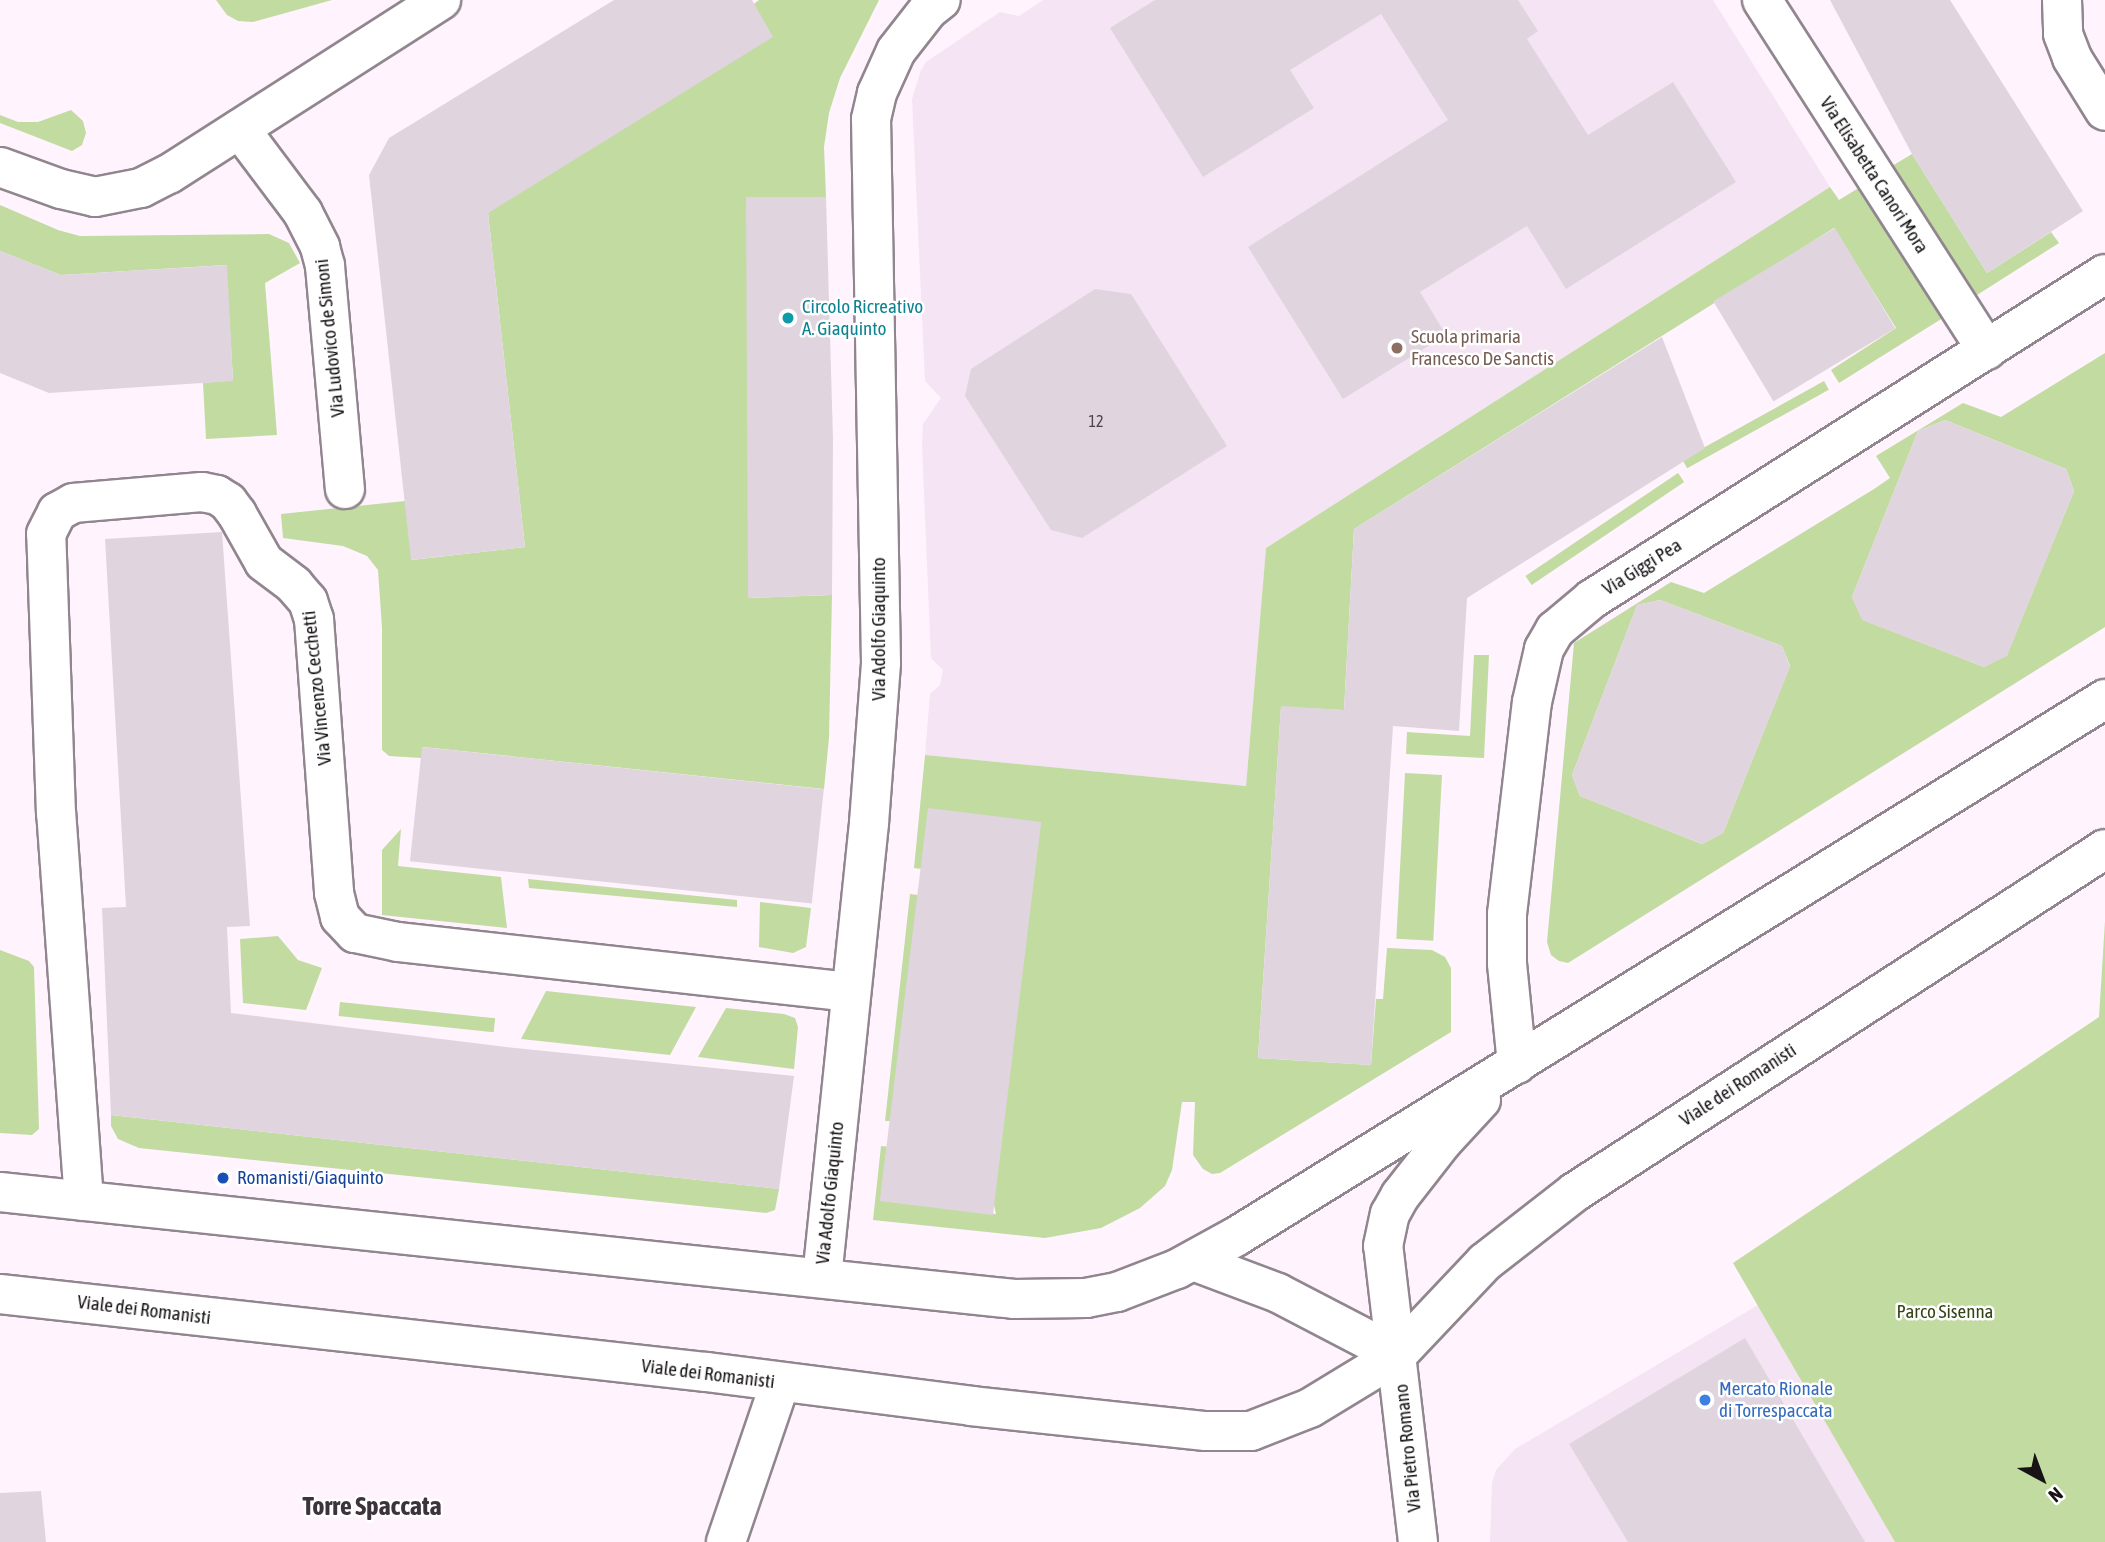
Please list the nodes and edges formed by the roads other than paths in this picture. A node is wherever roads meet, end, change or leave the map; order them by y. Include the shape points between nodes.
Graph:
1 (441, 0) edge
2 (941, 0) edge
3 (1762, 0) edge
4 (2062, 0) edge
5 (2105, 111) edge
6 (240, 129) junction
7 (0, 167) edge
8 (2105, 274) edge
9 (1987, 349) junction
10 (345, 489) dead end
11 (2105, 699) edge
12 (2105, 849) edge
13 (850, 992) junction
14 (1517, 1063) junction
15 (0, 1192) edge
16 (84, 1201) junction
17 (1193, 1261) junction
18 (822, 1278) junction
19 (0, 1294) edge
20 (1397, 1354) junction
21 (780, 1383) junction
22 (726, 1542) edge
23 (1418, 1542) edge

1 - 6 street
2 - 13 street, Via Adolfo Giaquinto via 896,51 871,119 881,663
3 - 9 street, Via Elisabetta Canori Mora
4 - 5 street via 2063,34 2072,58
6 - 7 street via 169,174 117,194 84,195
6 - 10 street, Via Ludovico de Simoni via 303,213 320,247
8 - 9 street, Via Giggi Pea
9 - 14 street, Via Giggi Pea via 1592,599 1555,629 1544,649 1532,702 1507,914
11 - 14 street
12 - 20 street, Viale dei Romanisti via 1575,1192 1485,1262
13 - 16 street, Via Vincenzo Cecchetti via 398,943 355,933 340,917 334,893 314,619 308,601 264,562 237,514 217,495 202,492 73,503 57,512 46,534 56,814
13 - 18 street, Via Adolfo Giaquinto
14 - 17 street
14 - 20 street via 1443,1141 1390,1214 1383,1260
15 - 16 street
16 - 18 street
17 - 18 street via 1117,1292 1056,1300
17 - 20 street via 1278,1293
19 - 21 street, Viale dei Romanisti
20 - 21 street, Viale dei Romanisti via 1310,1408 1263,1428 1231,1433
20 - 23 street, Via Pietro Romano
21 - 22 street

